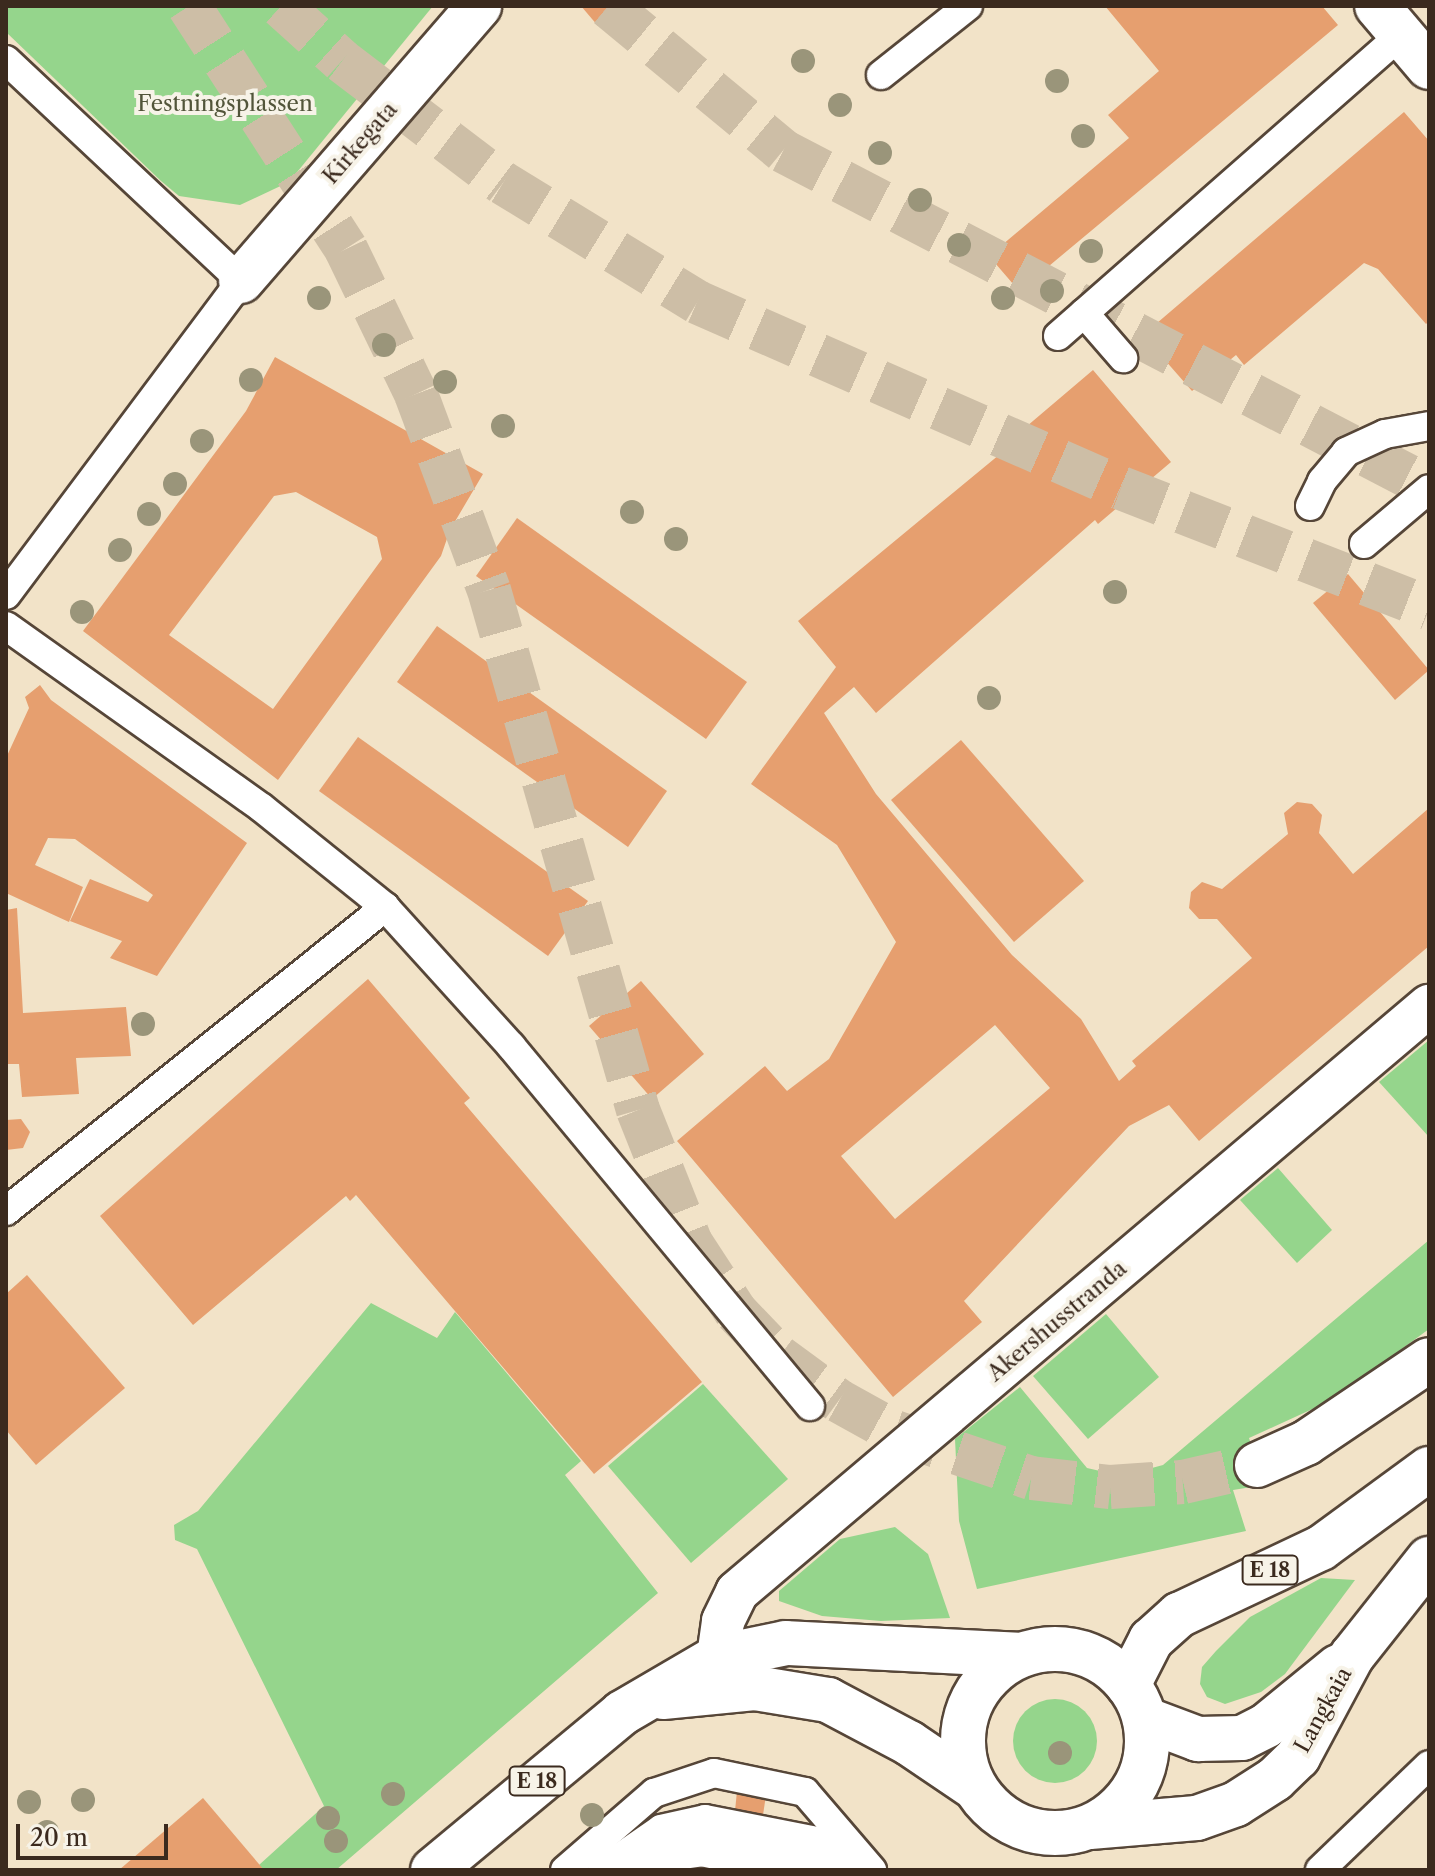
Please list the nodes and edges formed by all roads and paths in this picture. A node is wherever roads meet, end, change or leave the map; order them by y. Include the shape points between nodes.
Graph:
1 (479, 6) edge
2 (968, 6) edge
3 (1402, 36) edge
4 (6, 60) edge
5 (881, 75) dead end
6 (241, 281) junction
7 (1084, 313) junction
8 (1058, 336) dead end
9 (1123, 358) dead end
10 (1429, 426) edge
11 (1429, 489) edge
12 (1310, 506) dead end
13 (1364, 544) dead end
14 (6, 595) edge
15 (6, 626) edge
16 (385, 907) junction
17 (1429, 1006) edge
18 (6, 1211) edge
19 (1429, 1360) edge
20 (810, 1406) dead end
21 (1257, 1465) tunnel mouth
22 (1429, 1469) edge
23 (1429, 1559) edge
24 (1021, 1655) junction
25 (1352, 1656) junction
26 (718, 1657) junction
27 (645, 1699) junction
28 (1137, 1702) junction
29 (1429, 1765) edge
30 (971, 1785) junction
31 (805, 1792) junction
32 (1090, 1827) junction
33 (822, 1860) edge
34 (433, 1870) edge
35 (565, 1870) edge
36 (602, 1870) edge
37 (635, 1870) edge
38 (843, 1870) edge
39 (872, 1870) edge
40 (1320, 1870) edge

1 - 6 main road, Kirkegata
2 - 5 lane
3 - 7 lane
4 - 6 lane
6 - 14 lane
7 - 8 lane
7 - 9 lane
10 - 12 lane via 1385,434 1346,452
11 - 13 lane
15 - 16 lane via 262,808
16 - 18 lane
16 - 20 lane via 511,1046
17 - 26 street, Akershusstranda via 737,1592 723,1621
19 - 21 main road via 1306,1443
22 - 28 main road, E 18 via 1321,1548 1179,1615 1151,1640
23 - 25 main road, Langkaia / E 18
24 - 26 main road, E 18 via 786,1643
24 - 28 main road, E 18 via 1044,1649 1091,1655
24 - 30 main road via 989,1678 968,1711 963,1736
25 - 28 main road, E 18 via 1267,1725 1242,1738 1198,1739
25 - 32 main road, Langkaia / E 18 via 1298,1757 1275,1779 1236,1804 1197,1818
26 - 27 main road, E 18
27 - 30 main road, E 18 via 755,1688 828,1700 909,1743
27 - 34 main road, E 18 via 589,1738
28 - 32 main road, E 18 via 1148,1745 1137,1783 1112,1814
29 - 40 lane
30 - 32 main road, E 18 via 1013,1823 1064,1833
31 - 33 lane
31 - 35 lane via 714,1773 677,1782 654,1793
31 - 39 lane
33 - 36 lane via 705,1819 661,1829
33 - 37 main road via 702,1844 675,1848
33 - 38 lane

